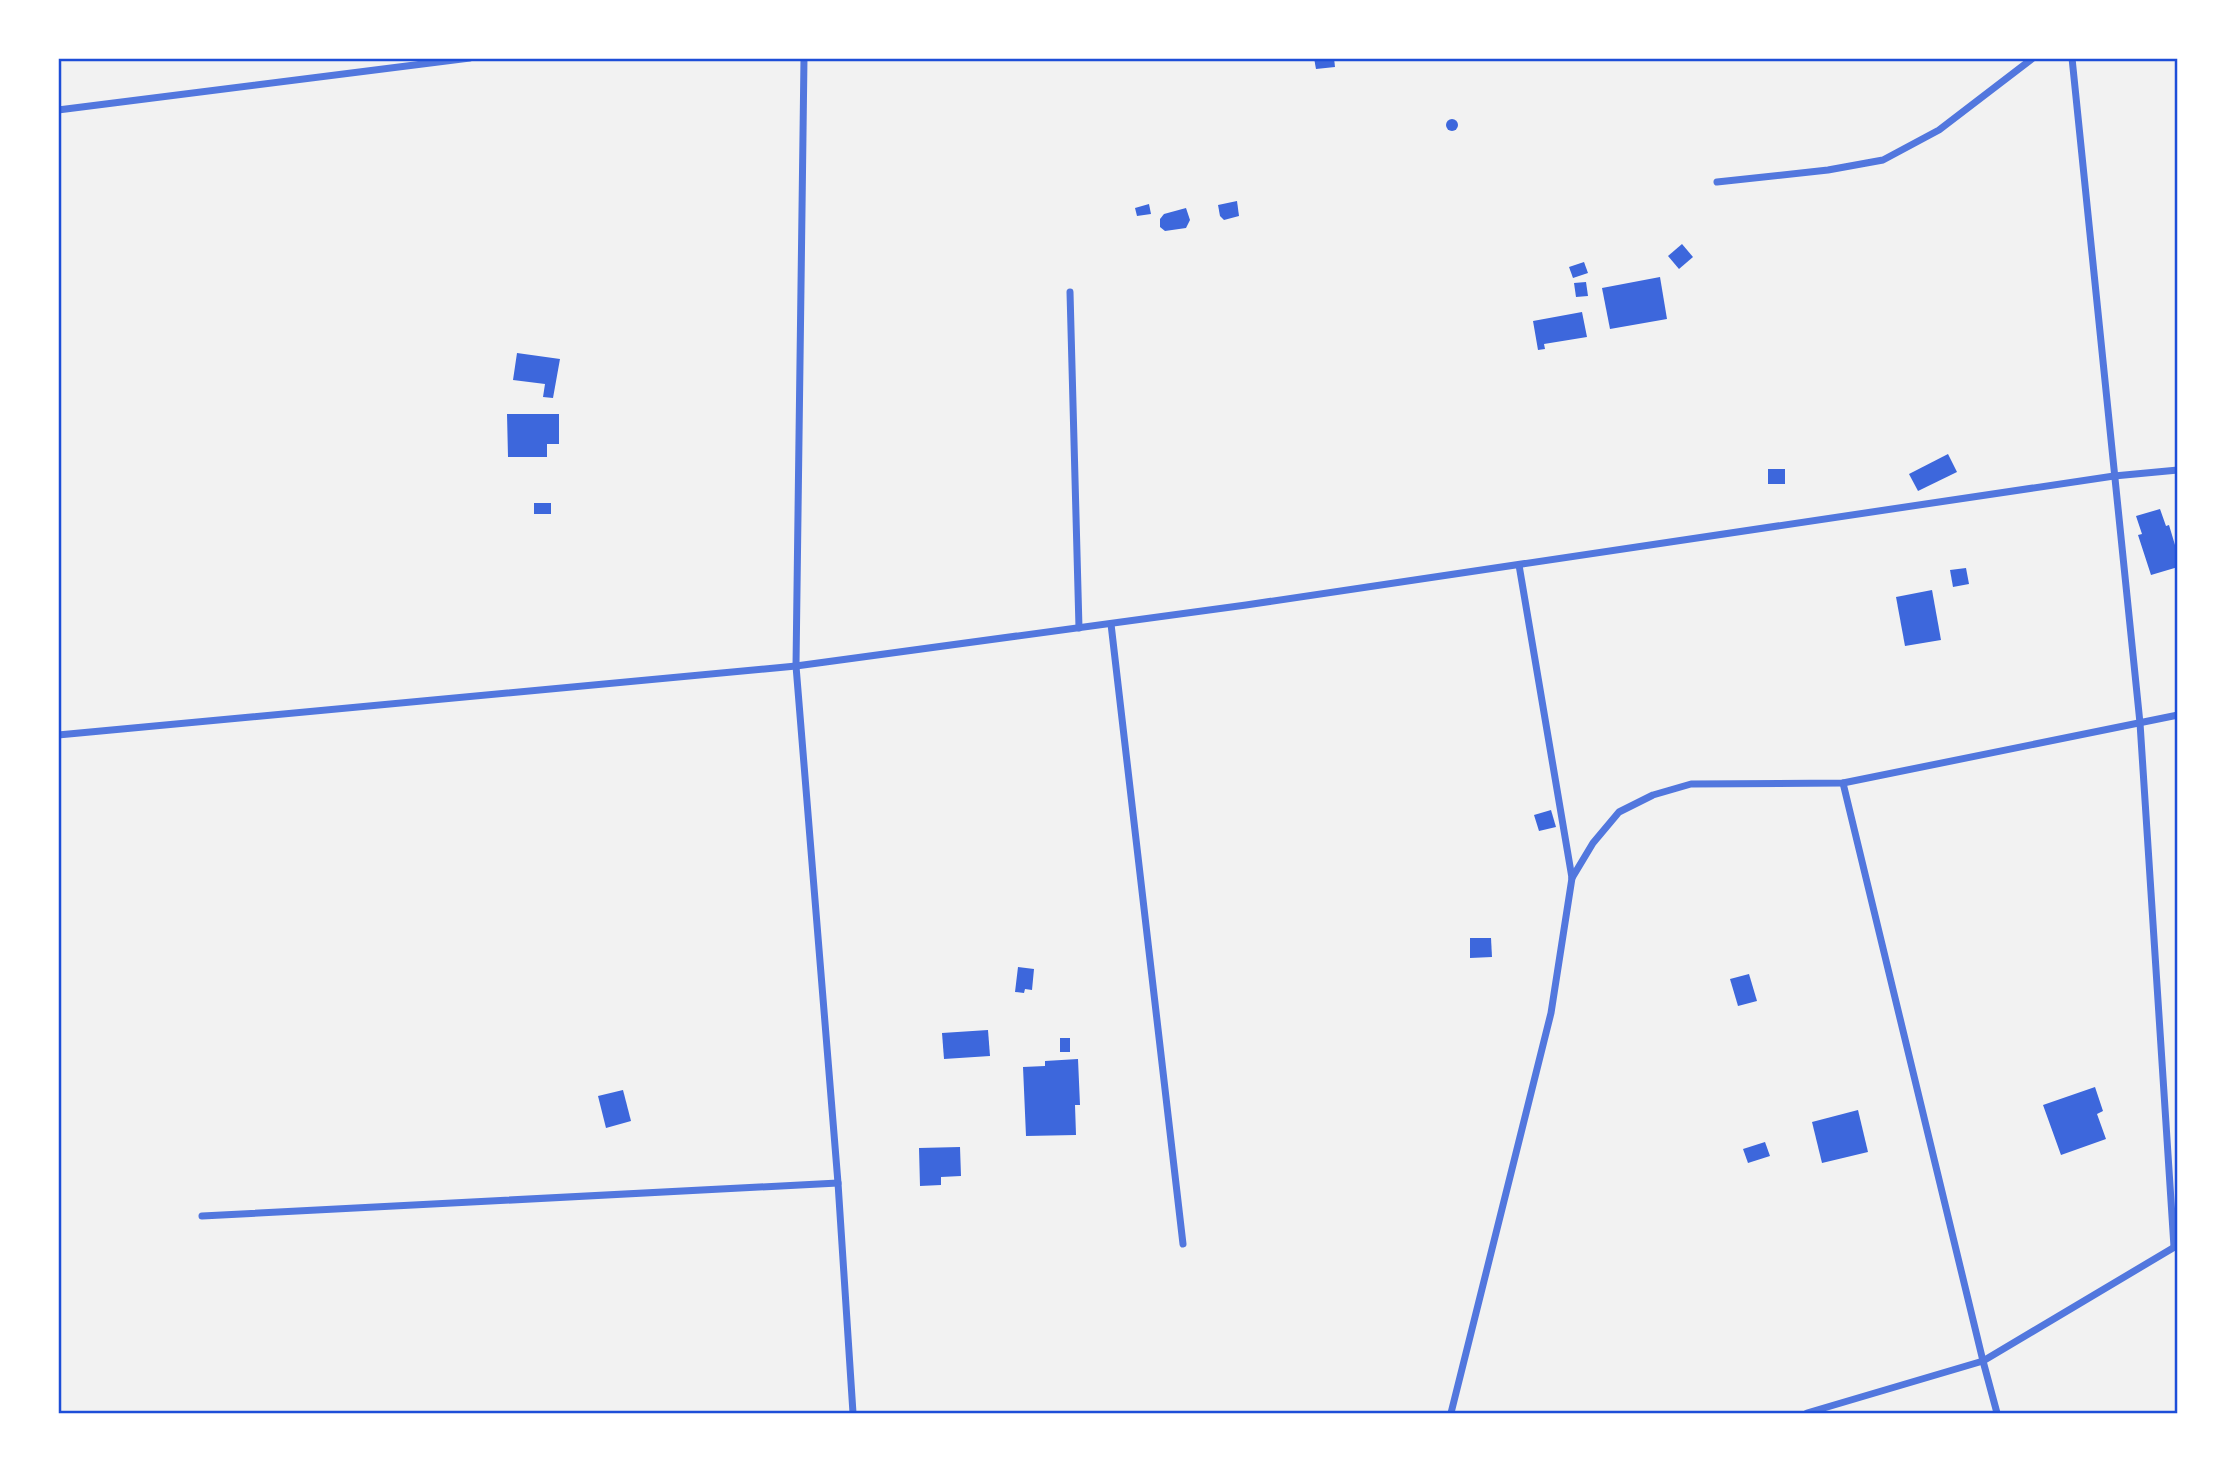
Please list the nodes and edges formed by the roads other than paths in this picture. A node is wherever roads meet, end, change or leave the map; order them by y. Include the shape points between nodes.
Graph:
1 (470, 58) edge
2 (804, 58) edge
3 (2033, 58) edge
4 (2072, 58) edge
5 (58, 110) edge
6 (1717, 182) dead end
7 (1070, 292) dead end
8 (2178, 470) edge
9 (2114, 476) junction
10 (1519, 565) junction
11 (1111, 624) junction
12 (1079, 628) junction
13 (796, 666) junction
14 (2178, 715) edge
15 (2140, 723) junction
16 (58, 735) edge
17 (1843, 783) junction
18 (1572, 878) junction
19 (838, 1184) junction
20 (202, 1216) dead end
21 (1183, 1244) dead end
22 (2176, 1246) edge
23 (1983, 1361) junction
24 (853, 1413) edge
25 (1451, 1413) edge
26 (1807, 1413) edge
27 (1997, 1413) edge

1 - 5 street
2 - 13 street
3 - 6 street via 1939,130 1883,160
4 - 9 street
7 - 12 street
8 - 9 street
9 - 10 street
9 - 15 street
10 - 11 street
10 - 18 street
11 - 12 street
11 - 21 street
12 - 13 street
13 - 16 street
13 - 19 street
14 - 15 street
15 - 17 street
15 - 22 street
17 - 18 street via 1691,785 1653,795 1619,812
17 - 23 street
18 - 25 street via 1551,1013
19 - 20 street
19 - 24 street
22 - 23 street
23 - 26 street
23 - 27 street

